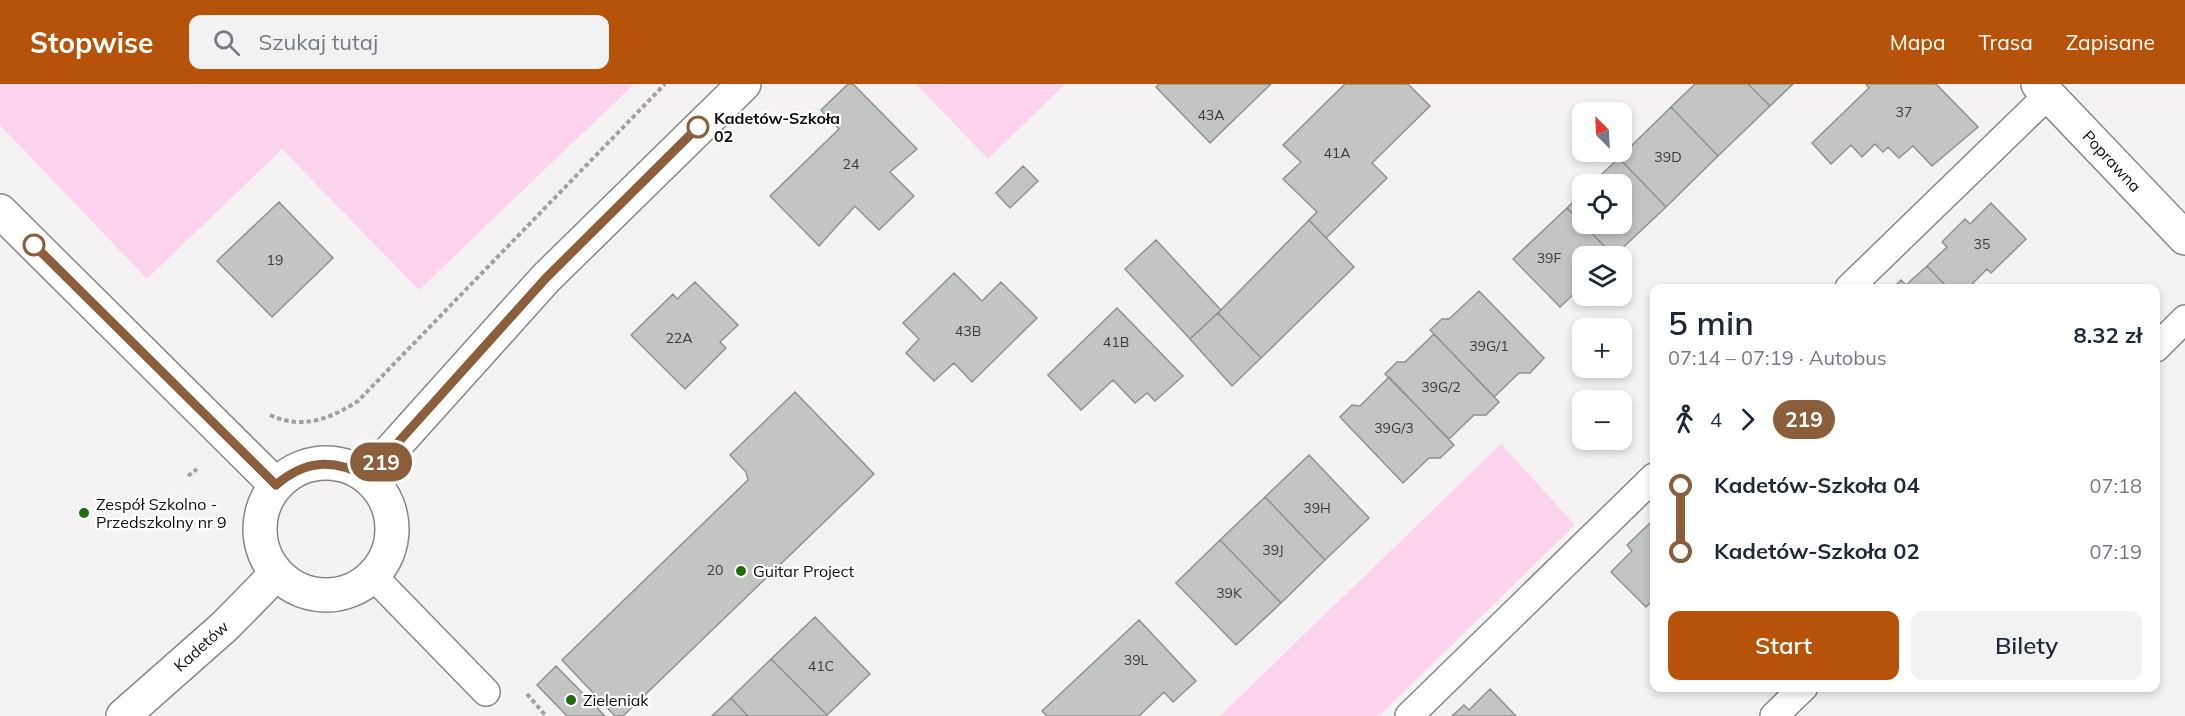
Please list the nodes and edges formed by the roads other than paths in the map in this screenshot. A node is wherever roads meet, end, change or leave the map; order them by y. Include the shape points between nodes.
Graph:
1 (744, 84) edge
2 (2043, 89) edge
3 (0, 211) edge
4 (2185, 238) edge
5 (1853, 284) edge
6 (2185, 320) edge
7 (2160, 344) edge
8 (367, 477) junction
9 (1650, 481) edge
10 (276, 485) junction
11 (276, 574) junction
12 (374, 576) junction
13 (486, 692) dead end
14 (1799, 692) edge
15 (123, 716) edge
16 (1409, 716) edge
17 (1773, 716) edge

1 - 8 street via 546,278
2 - 4 street, Poprawna
2 - 5 lane
3 - 10 street
6 - 7 lane
8 - 10 street via 344,466 320,463 303,467
8 - 12 street via 380,490 392,525 391,543
9 - 16 lane
10 - 11 street via 260,520 260,539
11 - 12 street via 314,595 356,589
11 - 15 street, Kadetów via 225,626
12 - 13 lane
14 - 17 lane

